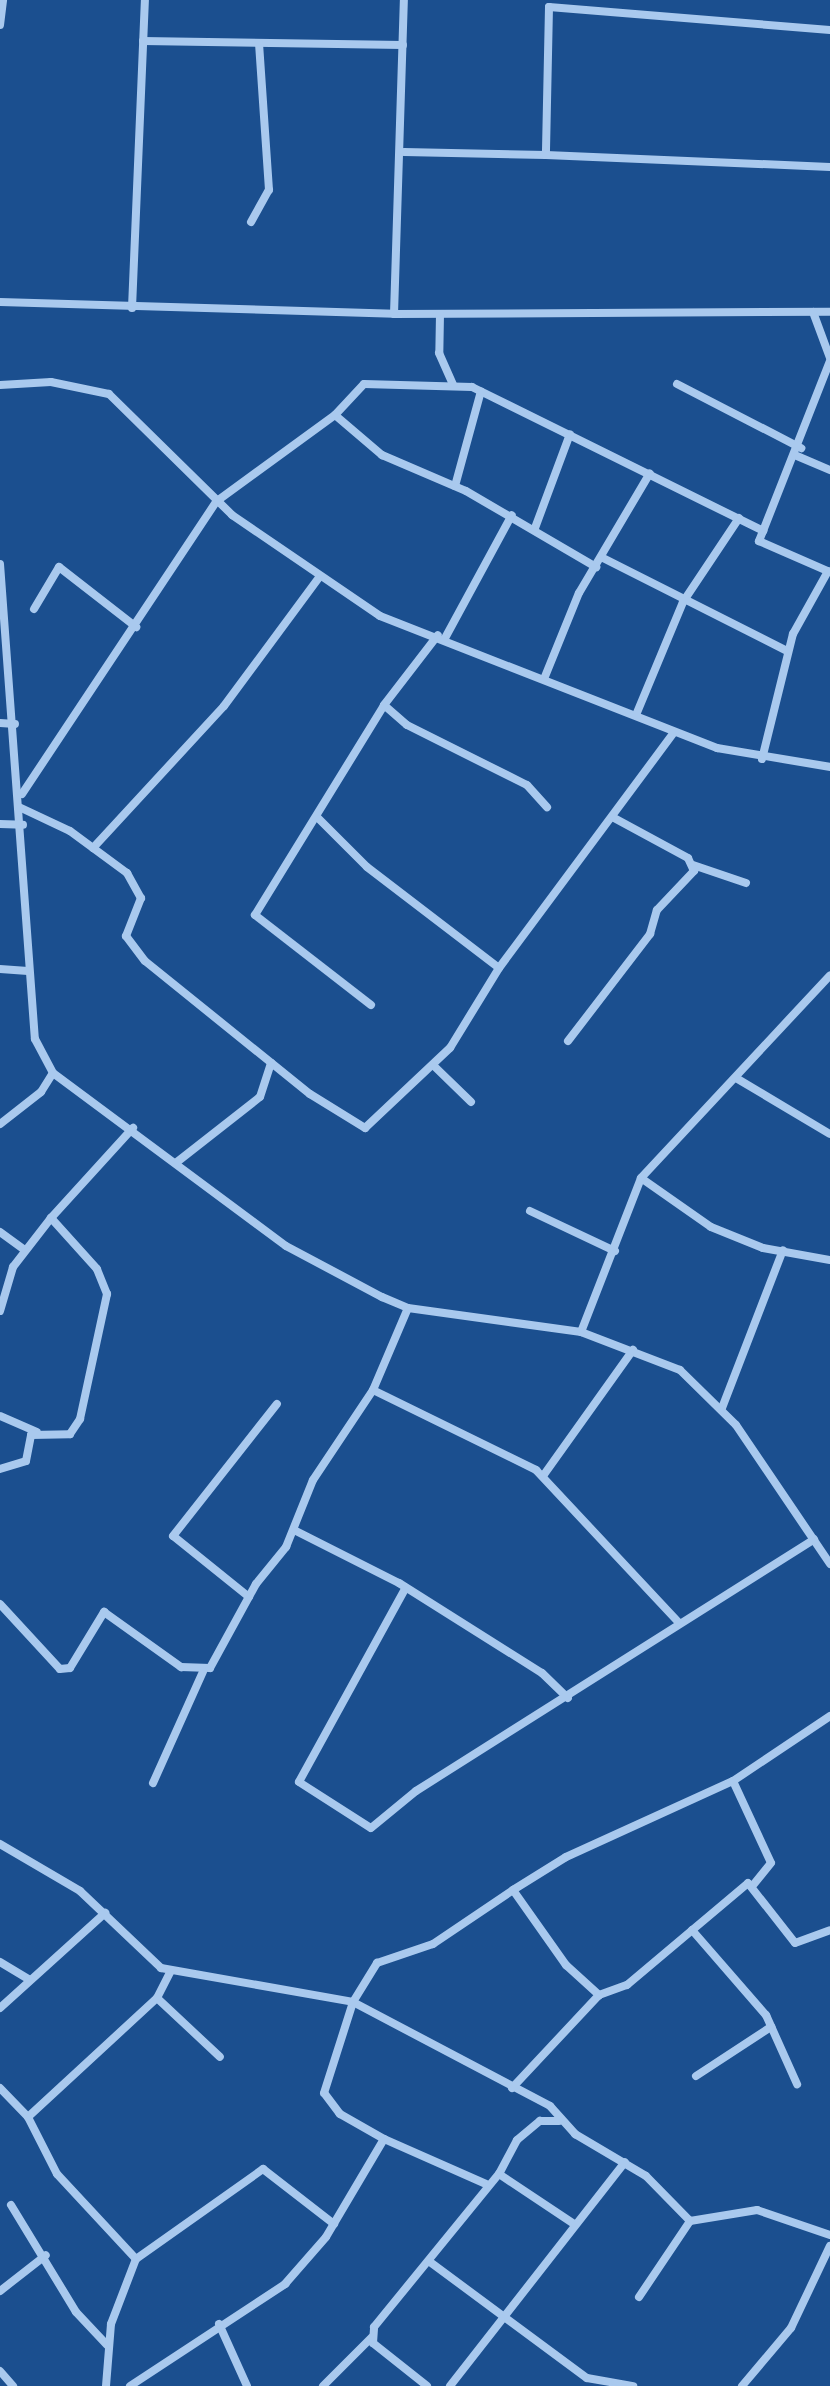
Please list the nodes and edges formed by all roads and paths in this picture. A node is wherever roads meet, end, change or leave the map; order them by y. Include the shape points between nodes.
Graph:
1 (3, 0) edge
2 (145, 0) edge
3 (404, 0) edge
4 (549, 4) edge
5 (0, 25) edge
6 (830, 30) edge
7 (143, 41) junction
8 (259, 43) junction
9 (403, 45) junction
10 (404, 152) junction
11 (546, 155) junction
12 (830, 167) edge
13 (251, 222) dead end
14 (0, 302) edge
15 (132, 308) junction
16 (813, 312) junction
17 (830, 312) edge
18 (394, 314) junction
19 (440, 314) junction
20 (830, 360) edge
21 (453, 384) junction
22 (677, 384) dead end
23 (0, 385) edge
24 (481, 391) junction
25 (335, 415) junction
26 (570, 434) junction
27 (799, 452) junction
28 (830, 470) edge
29 (650, 473) junction
30 (455, 486) junction
31 (217, 501) junction
32 (512, 515) junction
33 (739, 518) junction
34 (535, 528) junction
35 (763, 531) junction
36 (603, 558) junction
37 (0, 564) edge
38 (596, 567) junction
39 (829, 572) edge
40 (318, 579) junction
41 (683, 602) junction
42 (34, 609) dead end
43 (136, 627) junction
44 (441, 637) junction
45 (787, 651) junction
46 (544, 679) junction
47 (384, 705) junction
48 (636, 715) junction
49 (0, 723) edge
50 (15, 724) junction
51 (674, 732) junction
52 (762, 759) junction
53 (830, 767) edge
54 (21, 795) junction
55 (19, 807) junction
56 (547, 807) dead end
57 (318, 818) junction
58 (614, 818) junction
59 (0, 824) edge
60 (23, 825) junction
61 (93, 848) junction
62 (693, 865) junction
63 (746, 883) dead end
64 (499, 968) junction
65 (0, 969) edge
66 (28, 971) junction
67 (830, 975) edge
68 (371, 1005) dead end
69 (568, 1041) dead end
70 (271, 1063) junction
71 (433, 1065) junction
72 (53, 1073) junction
73 (736, 1078) junction
74 (471, 1102) dead end
75 (0, 1124) edge
76 (133, 1128) junction
77 (830, 1134) edge
78 (177, 1162) junction
79 (641, 1178) junction
80 (530, 1211) dead end
81 (51, 1218) junction
82 (0, 1232) edge
83 (25, 1250) junction
84 (783, 1250) junction
85 (615, 1251) junction
86 (830, 1260) edge
87 (408, 1308) junction
88 (0, 1311) edge
89 (581, 1332) junction
90 (633, 1350) junction
91 (373, 1390) junction
92 (277, 1404) dead end
93 (722, 1408) junction
94 (0, 1416) edge
95 (37, 1432) junction
96 (0, 1469) edge
97 (543, 1476) junction
98 (294, 1530) junction
99 (814, 1539) junction
100 (830, 1564) edge
101 (405, 1589) junction
102 (249, 1597) junction
103 (0, 1604) edge
104 (678, 1622) junction
105 (203, 1672) junction
106 (568, 1698) junction
107 (830, 1716) edge
108 (733, 1781) junction
109 (153, 1783) dead end
110 (0, 1844) edge
111 (754, 1884) junction
112 (513, 1890) junction
113 (105, 1913) junction
114 (692, 1930) junction
115 (830, 1930) edge
116 (0, 1962) edge
117 (171, 1970) junction
118 (28, 1979) junction
119 (599, 1995) junction
120 (157, 1998) junction
121 (353, 2002) junction
122 (0, 2008) edge
123 (771, 2027) junction
124 (220, 2057) dead end
125 (696, 2076) dead end
126 (797, 2084) dead end
127 (0, 2088) edge
128 (512, 2088) junction
129 (28, 2117) junction
130 (559, 2121) junction
131 (384, 2139) junction
132 (625, 2162) junction
133 (499, 2174) junction
134 (486, 2184) junction
135 (11, 2205) dead end
136 (690, 2221) junction
137 (334, 2224) junction
138 (574, 2224) junction
139 (830, 2235) edge
140 (830, 2246) edge
141 (46, 2255) junction
142 (136, 2259) junction
143 (430, 2262) junction
144 (0, 2291) edge
145 (639, 2297) dead end
146 (505, 2319) junction
147 (219, 2324) junction
148 (372, 2337) junction
149 (107, 2345) junction
150 (0, 2371) edge
151 (13, 2386) edge
152 (106, 2386) edge
153 (130, 2386) edge
154 (247, 2386) edge
155 (323, 2386) edge
156 (427, 2386) edge
157 (450, 2386) edge
158 (633, 2386) edge
159 (742, 2386) edge

1 - 5 street
2 - 7 street
3 - 9 street
4 - 6 street
4 - 11 street
7 - 8 street
7 - 15 street
8 - 9 street
8 - 13 street via 269,190
9 - 10 street
10 - 11 street
10 - 18 street
11 - 12 street
14 - 15 street
15 - 18 street
16 - 17 street
16 - 19 street
16 - 20 street
18 - 19 street
19 - 21 street via 439,353
20 - 27 street
21 - 24 street
21 - 25 street via 364,384
22 - 27 street
23 - 31 street via 51,382 109,394
24 - 26 street
24 - 30 street
25 - 30 street via 363,444
25 - 31 street
26 - 29 street
26 - 34 street
27 - 28 street
27 - 35 street
29 - 33 street
29 - 36 street
30 - 32 street
31 - 40 street
31 - 43 street
32 - 34 street
32 - 44 street
33 - 35 street
33 - 41 street
34 - 38 street
35 - 39 street via 759,541
36 - 38 street
36 - 41 street
37 - 50 street
38 - 46 street
39 - 45 street
40 - 44 street via 380,616
40 - 61 street via 224,706
41 - 45 street
41 - 48 street
42 - 43 street via 59,567
43 - 54 street
44 - 46 street
44 - 47 street
45 - 52 street
46 - 48 street
47 - 56 street via 407,725 527,785
47 - 57 street
48 - 51 street
49 - 50 street
50 - 54 street
51 - 52 street
51 - 58 street
52 - 53 street
54 - 55 street
55 - 60 street
55 - 61 street
57 - 64 street via 367,867
57 - 68 street via 257,900 255,915
58 - 62 street
58 - 64 street
59 - 60 street
60 - 66 street
61 - 70 street via 139,889 126,936 145,961
62 - 63 street
62 - 69 street
64 - 71 street via 480,1007
65 - 66 street
66 - 72 street via 35,1039
67 - 73 street
70 - 71 street via 365,1128
70 - 78 street via 260,1097
71 - 74 street
72 - 75 street via 41,1092
72 - 76 street
73 - 77 street
73 - 79 street
76 - 78 street
76 - 81 street
78 - 87 street via 286,1246
79 - 84 street via 711,1227
79 - 85 street
80 - 85 street
81 - 83 street
81 - 95 street via 97,1269 107,1302 75,1431
82 - 83 street
83 - 88 street
84 - 86 street
84 - 93 street
85 - 89 street
87 - 89 street
87 - 91 street
89 - 90 street
90 - 93 street via 680,1370
90 - 97 street
91 - 97 street
91 - 98 street via 313,1480
92 - 102 street via 173,1536
93 - 99 street
94 - 95 street
95 - 96 street via 26,1461
97 - 104 street
98 - 101 street
98 - 102 street
99 - 100 street
99 - 104 street
101 - 106 street via 542,1673
101 - 106 street via 300,1786 374,1828 416,1791
102 - 105 street
103 - 105 street via 60,1669 70,1668 104,1612 181,1667
104 - 106 street
105 - 109 street
107 - 108 street
108 - 111 street via 771,1863
108 - 112 street via 566,1857
110 - 113 street
111 - 114 street
111 - 115 street via 795,1943
112 - 119 street via 566,1965
112 - 121 street via 433,1944 377,1963
113 - 117 street
113 - 118 street
114 - 119 street via 627,1985
114 - 123 street
116 - 118 street
117 - 120 street
117 - 121 street
118 - 122 street
119 - 128 street
120 - 124 street
120 - 129 street
121 - 128 street
121 - 131 street via 324,2093 340,2114
123 - 125 street
123 - 126 street
127 - 129 street
128 - 130 street via 550,2106
129 - 142 street via 57,2174
130 - 132 street
130 - 133 street via 531,2126
131 - 134 street
131 - 137 street
132 - 136 street
132 - 138 street
133 - 134 street
133 - 138 street
134 - 143 street
135 - 141 street
136 - 139 street via 757,2210
136 - 145 street
137 - 142 street via 263,2169
137 - 147 street via 285,2284
138 - 146 street
140 - 159 street via 791,2328
141 - 144 street
141 - 149 street via 76,2312
142 - 149 street
143 - 146 street
143 - 148 street
146 - 157 street
146 - 158 street via 587,2378
147 - 153 street
147 - 154 street
148 - 155 street
148 - 156 street
149 - 152 street
150 - 151 street

